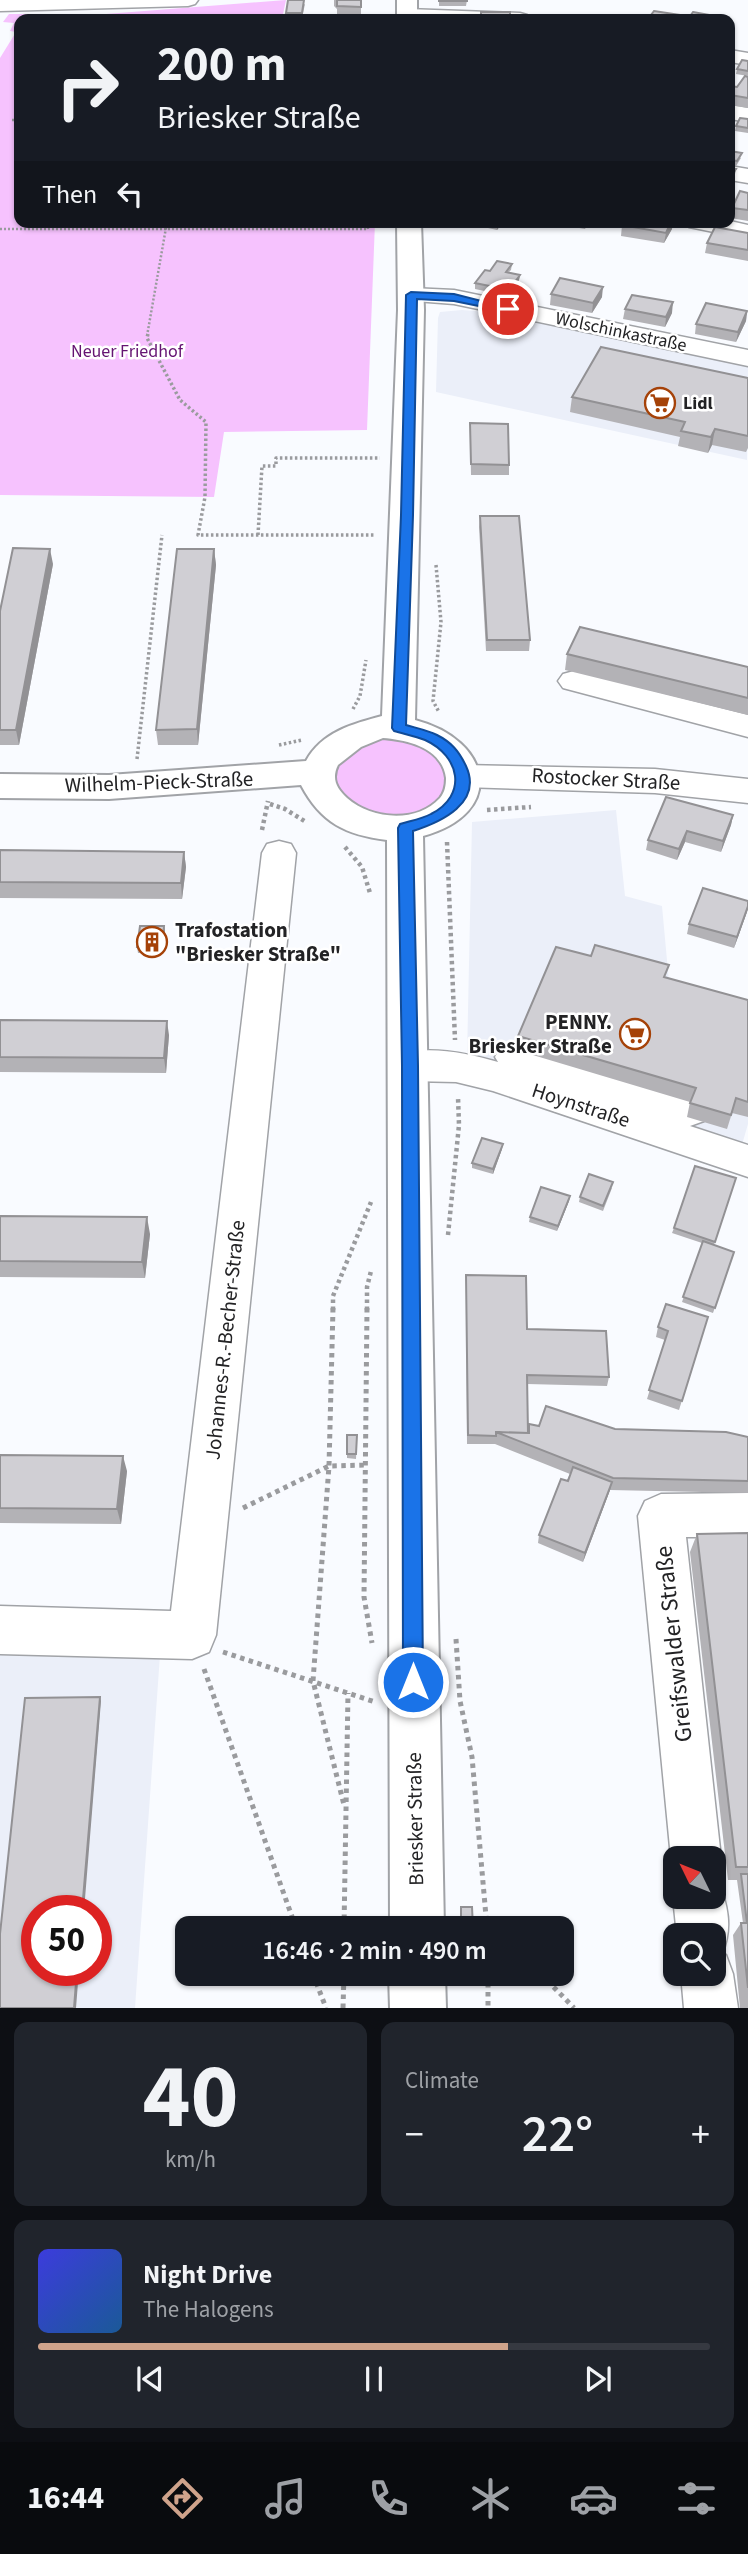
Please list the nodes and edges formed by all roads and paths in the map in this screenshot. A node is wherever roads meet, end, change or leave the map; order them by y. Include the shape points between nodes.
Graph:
1 (188, 0) edge
2 (0, 5) edge
3 (407, 11) edge
4 (433, 14) edge
5 (368, 228) edge
6 (409, 228) edge
7 (728, 228) edge
8 (0, 229) edge
9 (166, 229) junction
10 (748, 232) edge
11 (411, 295) junction
12 (748, 358) edge
13 (382, 458) dead end
14 (257, 535) junction
15 (162, 536) dead end
16 (382, 536) dead end
17 (574, 681) dead end
18 (748, 726) edge
19 (398, 728) junction
20 (136, 763) dead end
21 (317, 772) junction
22 (463, 776) junction
23 (0, 786) edge
24 (748, 791) edge
25 (405, 828) junction
26 (279, 853) dead end
27 (447, 860) dead end
28 (496, 1051) dead end
29 (410, 1066) junction
30 (456, 1067) junction
31 (690, 1110) edge
32 (748, 1161) edge
33 (372, 1197) dead end
34 (447, 1244) dead end
35 (374, 1263) dead end
36 (366, 1465) junction
37 (329, 1466) junction
38 (748, 1515) edge
39 (204, 1527) junction
40 (0, 1630) edge
41 (455, 1630) dead end
42 (192, 1635) junction
43 (374, 1656) dead end
44 (313, 1681) junction
45 (376, 1691) dead end
46 (348, 1693) junction
47 (344, 1805) junction
48 (695, 1846) edge
49 (292, 1916) edge
50 (344, 1916) edge
51 (417, 1916) edge
52 (487, 1916) edge
53 (318, 1986) edge
54 (344, 1986) edge
55 (417, 1986) edge
56 (488, 1986) edge
57 (553, 1986) edge
58 (708, 1986) edge
59 (326, 2008) edge
60 (344, 2008) edge
61 (418, 2008) edge
62 (488, 2008) edge
63 (574, 2008) edge
64 (711, 2008) edge

1 - 2 street
3 - 4 street
5 - 9 path
6 - 11 main road
7 - 10 street
8 - 9 path
9 - 14 path via 147,338 180,400 206,422 205,497 198,535
11 - 12 street, Wolschinkastraße via 454,297
11 - 19 main road
13 - 14 path via 276,458 276,466 262,466
14 - 16 path
15 - 20 path
17 - 18 lane
19 - 21 main road via 383,727 349,738 325,756
19 - 22 main road via 443,745 454,754
21 - 23 main road, Wilhelm-Pieck-Straße via 109,787
21 - 25 main road via 319,789 346,817 371,826
22 - 24 street, Rostocker Straße via 655,780
22 - 25 main road via 461,792 451,806 437,818
25 - 29 main road, Briesker Straße
26 - 39 street, Johannes-R.-Becher-Straße
27 - 30 path
28 - 31 street
29 - 30 street, Hoynstraße
29 - 51 main road, Briesker Straße
30 - 32 street, Hoynstraße
30 - 34 path via 459,1125
33 - 37 path via 333,1296
35 - 36 path via 367,1287
36 - 37 path
36 - 43 path via 364,1597
37 - 39 path
37 - 44 path
38 - 48 street, Greifswalder Straße via 661,1516
39 - 42 street, Johannes-R.-Becher-Straße
40 - 42 street
41 - 52 path
42 - 44 path via 228,1655
42 - 49 path
44 - 46 path
44 - 47 path
45 - 46 path via 375,1702
46 - 47 path
47 - 50 path
53 - 59 path
54 - 60 path
55 - 61 main road
56 - 62 path
57 - 63 path
58 - 64 street

